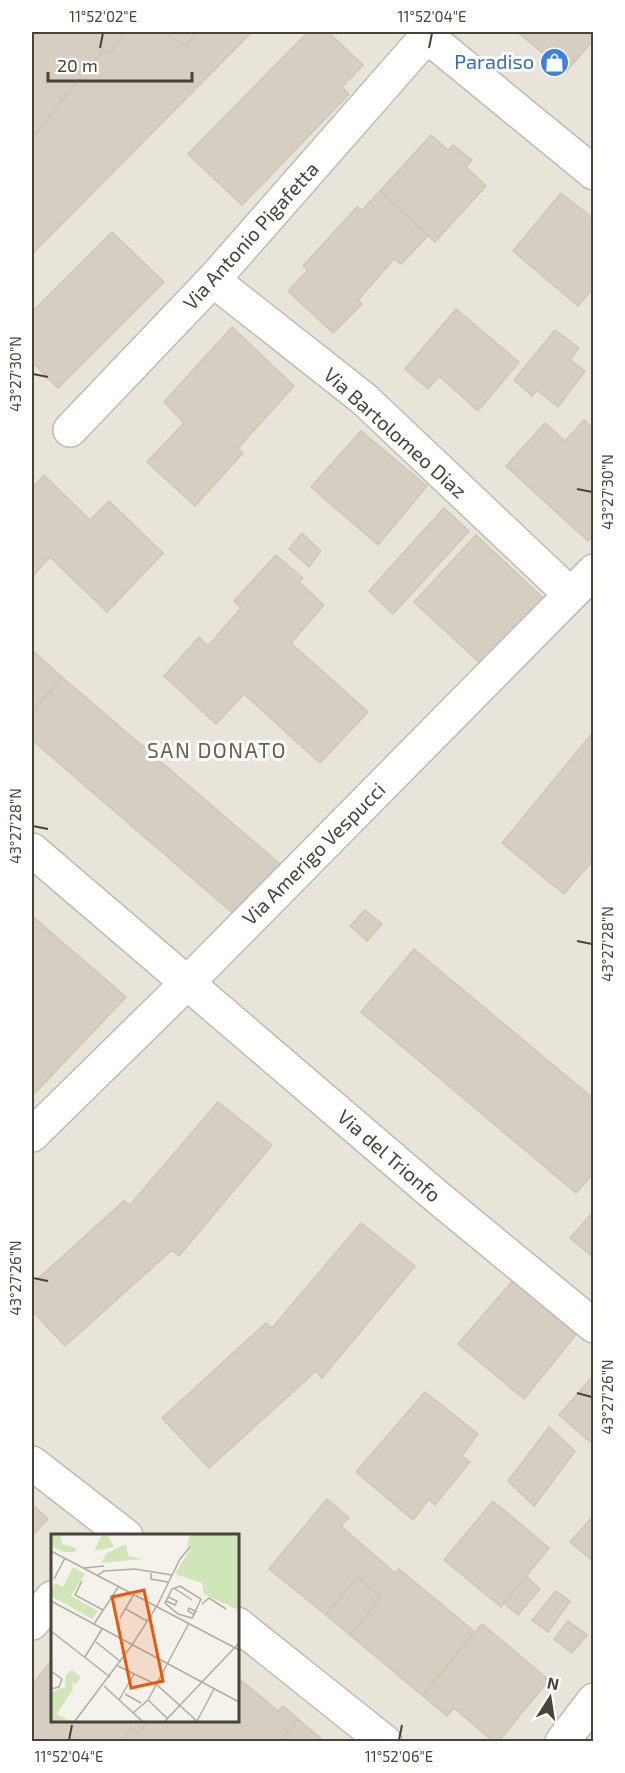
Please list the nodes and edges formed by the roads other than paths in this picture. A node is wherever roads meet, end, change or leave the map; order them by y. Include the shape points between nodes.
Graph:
1 (425, 34) edge
2 (594, 173) edge
3 (213, 280) junction
4 (70, 430) dead end
5 (594, 571) edge
6 (570, 594) junction
7 (32, 849) edge
8 (188, 982) junction
9 (32, 1135) edge
10 (594, 1326) edge
11 (32, 1463) edge
12 (114, 1532) edge
13 (51, 1599) edge
14 (32, 1623) edge
15 (238, 1625) edge
16 (594, 1700) edge
17 (385, 1742) edge
18 (562, 1742) edge

1 - 2 street
1 - 3 street, Via Antonio Pigafetta
3 - 4 street, Via Antonio Pigafetta
3 - 6 street, Via Bartolomeo Diaz via 364,399
5 - 6 street, Via Amerigo Vespucci
6 - 8 street, Via Amerigo Vespucci
7 - 8 street, Via del Trionfo
8 - 9 street, Via Amerigo Vespucci
8 - 10 street, Via del Trionfo
11 - 12 street
13 - 14 street
15 - 17 street
16 - 18 street

